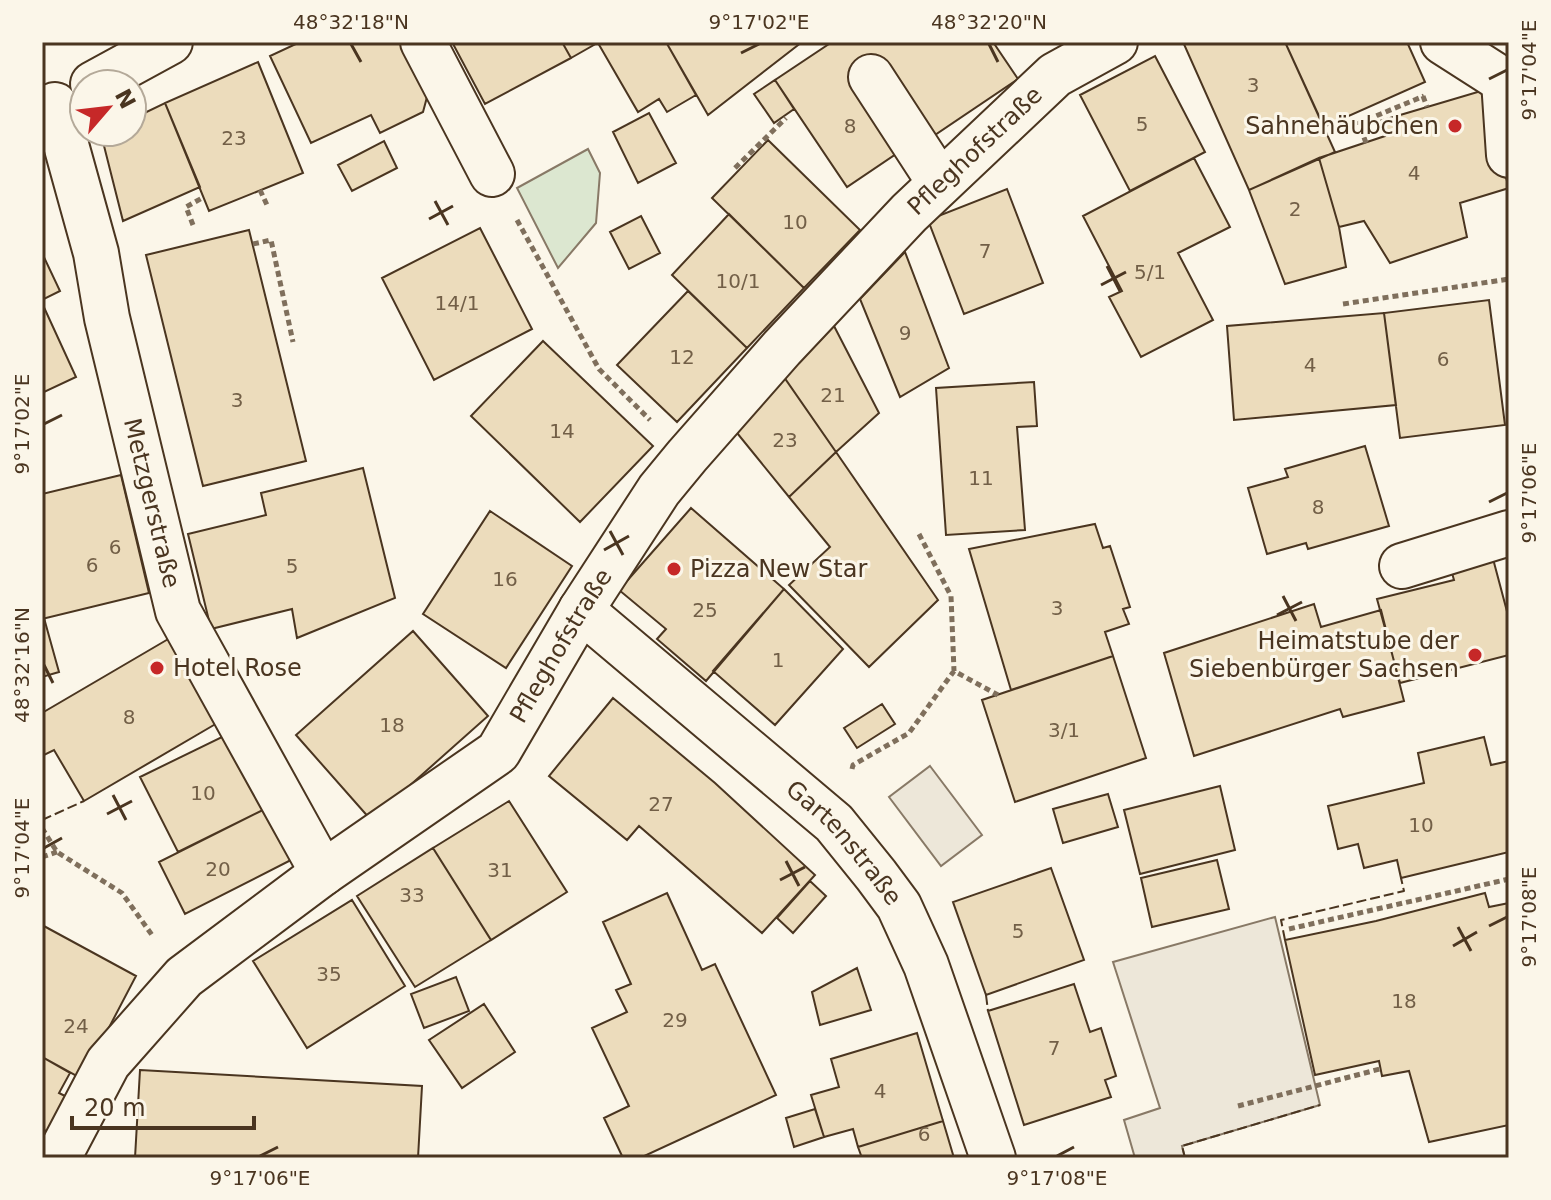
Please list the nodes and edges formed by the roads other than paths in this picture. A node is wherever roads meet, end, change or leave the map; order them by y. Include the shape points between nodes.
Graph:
1 (170, 42) edge
2 (423, 42) edge
3 (1115, 42) edge
4 (1443, 42) edge
5 (122, 68) edge
6 (871, 77) dead end
7 (1507, 80) edge
8 (60, 102) edge
9 (1509, 155) edge
10 (492, 174) road end
11 (940, 183) junction
12 (1509, 533) edge
13 (1402, 566) dead end
14 (581, 610) junction
15 (323, 873) junction
16 (58, 1158) edge
17 (993, 1158) edge

1 - 5 street
2 - 10 street
3 - 11 street, Pfleghofstraße via 1055,75
4 - 7 street
6 - 11 street
7 - 9 street
8 - 15 street, Metzgerstraße via 178,611
11 - 14 street, Pfleghofstraße via 687,456
12 - 13 street
14 - 15 street, Pfleghofstraße via 498,752
14 - 17 street, Gartenstraße via 834,823 899,906 926,965
15 - 16 street, Pfleghofstraße via 184,977 108,1063

